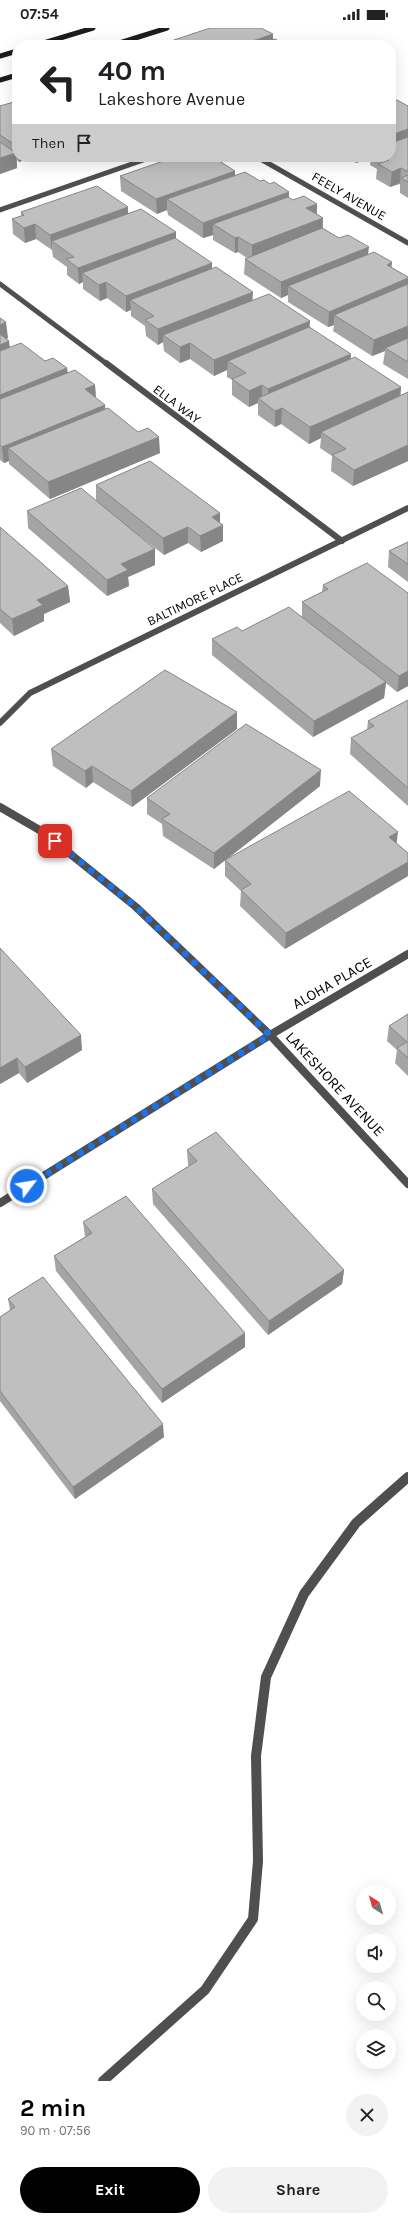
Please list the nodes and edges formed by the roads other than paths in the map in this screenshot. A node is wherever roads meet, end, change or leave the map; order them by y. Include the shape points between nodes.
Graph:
1 (93, 28) edge
2 (167, 28) edge
3 (53, 40) edge
4 (128, 40) edge
5 (12, 52) edge
6 (0, 56) edge
7 (12, 76) edge
8 (0, 80) edge
9 (138, 162) edge
10 (266, 162) edge
11 (0, 210) edge
12 (408, 243) edge
13 (0, 284) edge
14 (408, 508) edge
15 (342, 541) junction
16 (0, 723) edge
17 (0, 807) edge
18 (408, 954) edge
19 (270, 1035) junction
20 (408, 1184) edge
21 (0, 1203) edge
22 (408, 1477) edge
23 (103, 2081) edge

1 - 3 main road
2 - 4 main road
5 - 6 main road
7 - 8 main road
9 - 11 street
10 - 12 street, FEELY AVENUE
13 - 15 street, ELLA WAY
14 - 15 street, BALTIMORE PLACE
15 - 16 street, BALTIMORE PLACE via 30,694
17 - 19 street, LAKESHORE AVENUE via 43,832 136,907
18 - 19 street, ALOHA PLACE
19 - 20 street, LAKESHORE AVENUE
19 - 21 street, ALOHA PLACE
22 - 23 street via 356,1523 304,1594 266,1677 256,1756 258,1861 253,1919 205,1990

